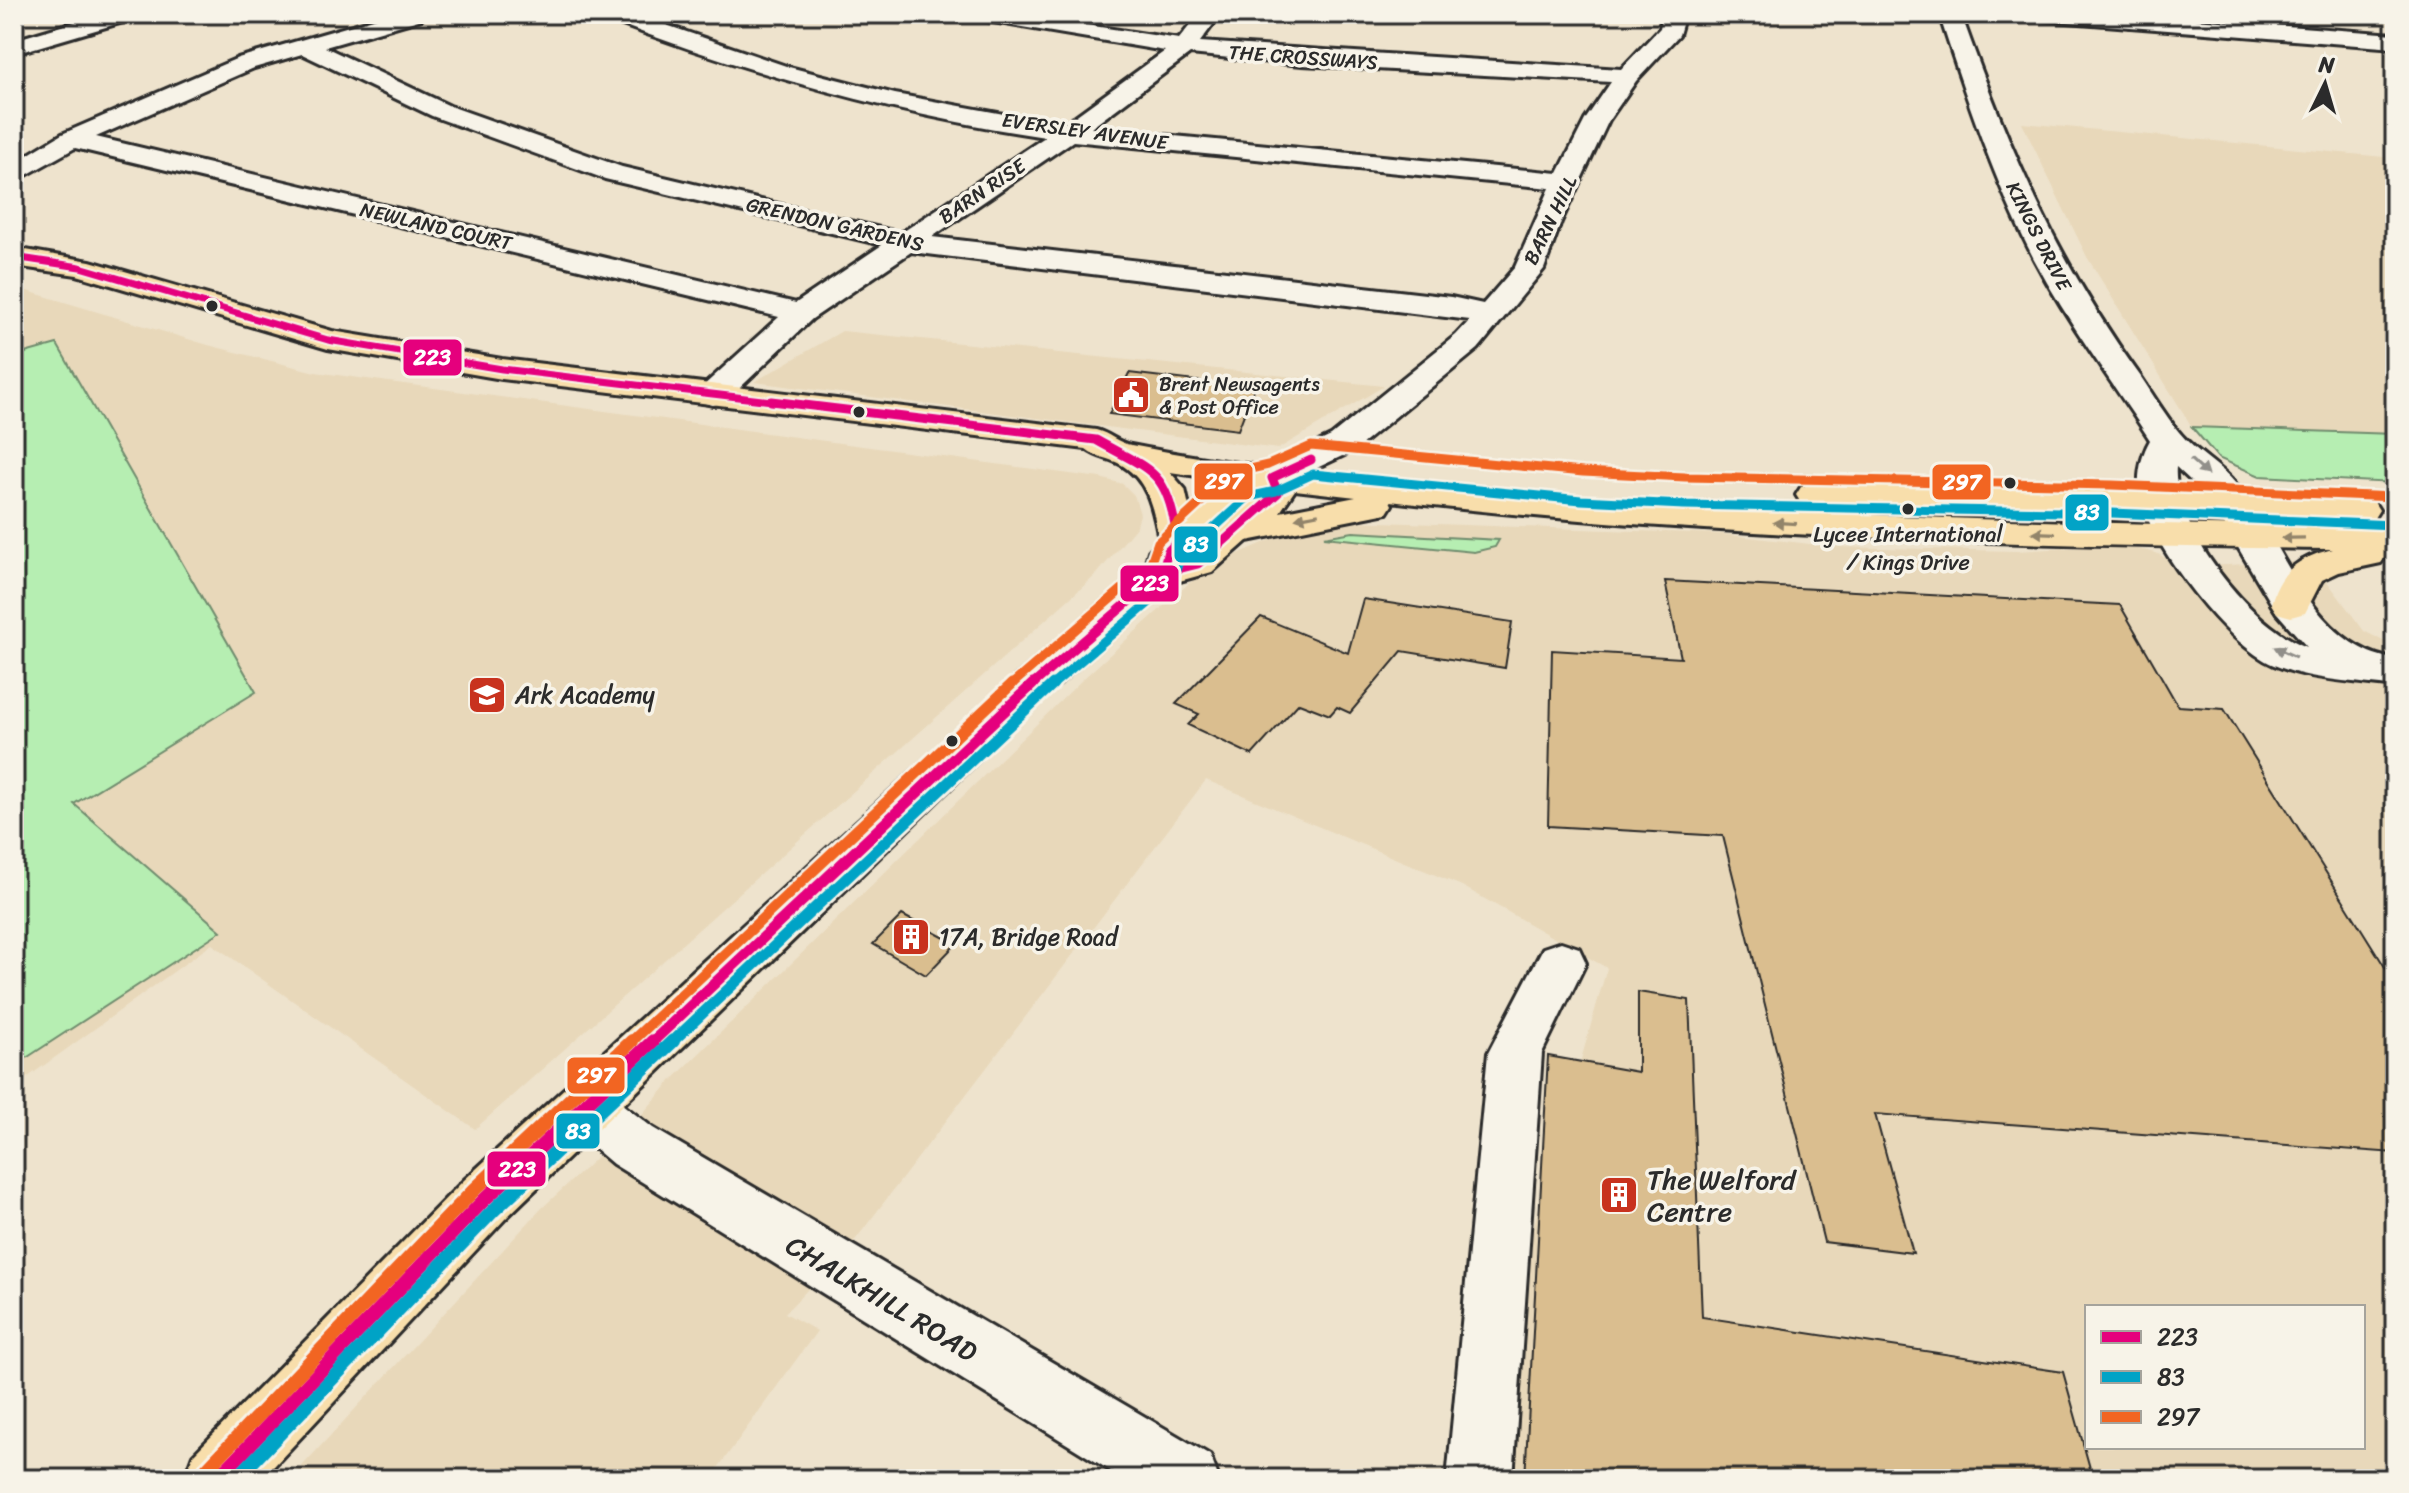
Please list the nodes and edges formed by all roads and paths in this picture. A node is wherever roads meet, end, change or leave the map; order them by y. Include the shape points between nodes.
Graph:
1 (125, 14) edge
2 (414, 14) edge
3 (614, 14) edge
4 (981, 14) edge
5 (1210, 14) edge
6 (1674, 14) edge
7 (1950, 14) edge
8 (2042, 14) edge
9 (2395, 41) edge
10 (302, 45) junction
11 (14, 47) edge
12 (1184, 48) junction
13 (1627, 76) junction
14 (1068, 133) junction
15 (71, 139) junction
16 (14, 174) edge
17 (1569, 182) junction
18 (907, 243) junction
19 (14, 257) edge
20 (801, 313) junction
21 (1489, 315) junction
22 (713, 395) junction
23 (1096, 440) junction
24 (2167, 440) junction
25 (1132, 456) junction
26 (1311, 460) junction
27 (1272, 478) junction
28 (1440, 497) junction
29 (2159, 501) junction
30 (2231, 504) junction
31 (2394, 530) edge
32 (1235, 533) junction
33 (2178, 537) junction
34 (2249, 539) junction
35 (1170, 557) junction
36 (2291, 604) junction
37 (2378, 670) edge
38 (1561, 963) dead end
39 (585, 1107) junction
40 (217, 1479) edge
41 (1186, 1479) edge
42 (1480, 1479) edge

1 - 11 street
2 - 10 street
3 - 14 street, EVERSLEY AVENUE via 700,48 803,78
4 - 12 street, THE CROSSWAYS
5 - 12 street, BARN RISE
6 - 13 street, BARN HILL via 1671,30
7 - 24 street, KINGS DRIVE via 2016,194 2068,294
8 - 9 street
10 - 15 street via 246,63
10 - 18 street, GRENDON GARDENS via 441,111 614,173
12 - 13 street, THE CROSSWAYS
12 - 14 street, BARN RISE
13 - 17 street, BARN HILL via 1597,120
14 - 17 street, EVERSLEY AVENUE
14 - 18 street, BARN RISE
15 - 16 street
15 - 20 street, NEWLAND COURT
17 - 21 street, BARN HILL via 1529,269
18 - 20 street, BARN RISE
18 - 21 street, GRENDON GARDENS via 1451,306
19 - 22 main road via 80,267 328,340 502,369
20 - 22 street, BARN RISE
21 - 26 street, BARN HILL via 1467,342 1354,435
22 - 23 main road
23 - 25 main road
23 - 26 main road via 1127,436
24 - 29 street via 2159,450
24 -> 30 street, KINGS DRIVE via 2214,480
25 - 27 main road
25 - 35 main road via 1167,489
26 - 27 street, BARN HILL
26 - 29 main road via 1685,491
27 - 28 main road
27 - 32 main road via 1278,493
27 - 35 main road via 1241,484
28 -> 32 main road via 1358,506
33 -> 28 main road via 1864,527
29 - 30 main road
29 - 33 street
30 - 31 main road
30 - 34 street, KINGS DRIVE
31 -> 34 main road
31 - 36 main road via 2371,554 2302,574 2293,584
32 - 35 main road via 1198,564
33 - 34 main road
37 -> 33 street via 2285,654 2212,587
34 - 36 street, KINGS DRIVE
35 - 39 main road
36 - 37 street, KINGS DRIVE via 2324,640
38 - 42 street via 1515,1053
39 - 40 main road via 484,1200
39 - 41 street, CHALKHILL ROAD via 646,1154

